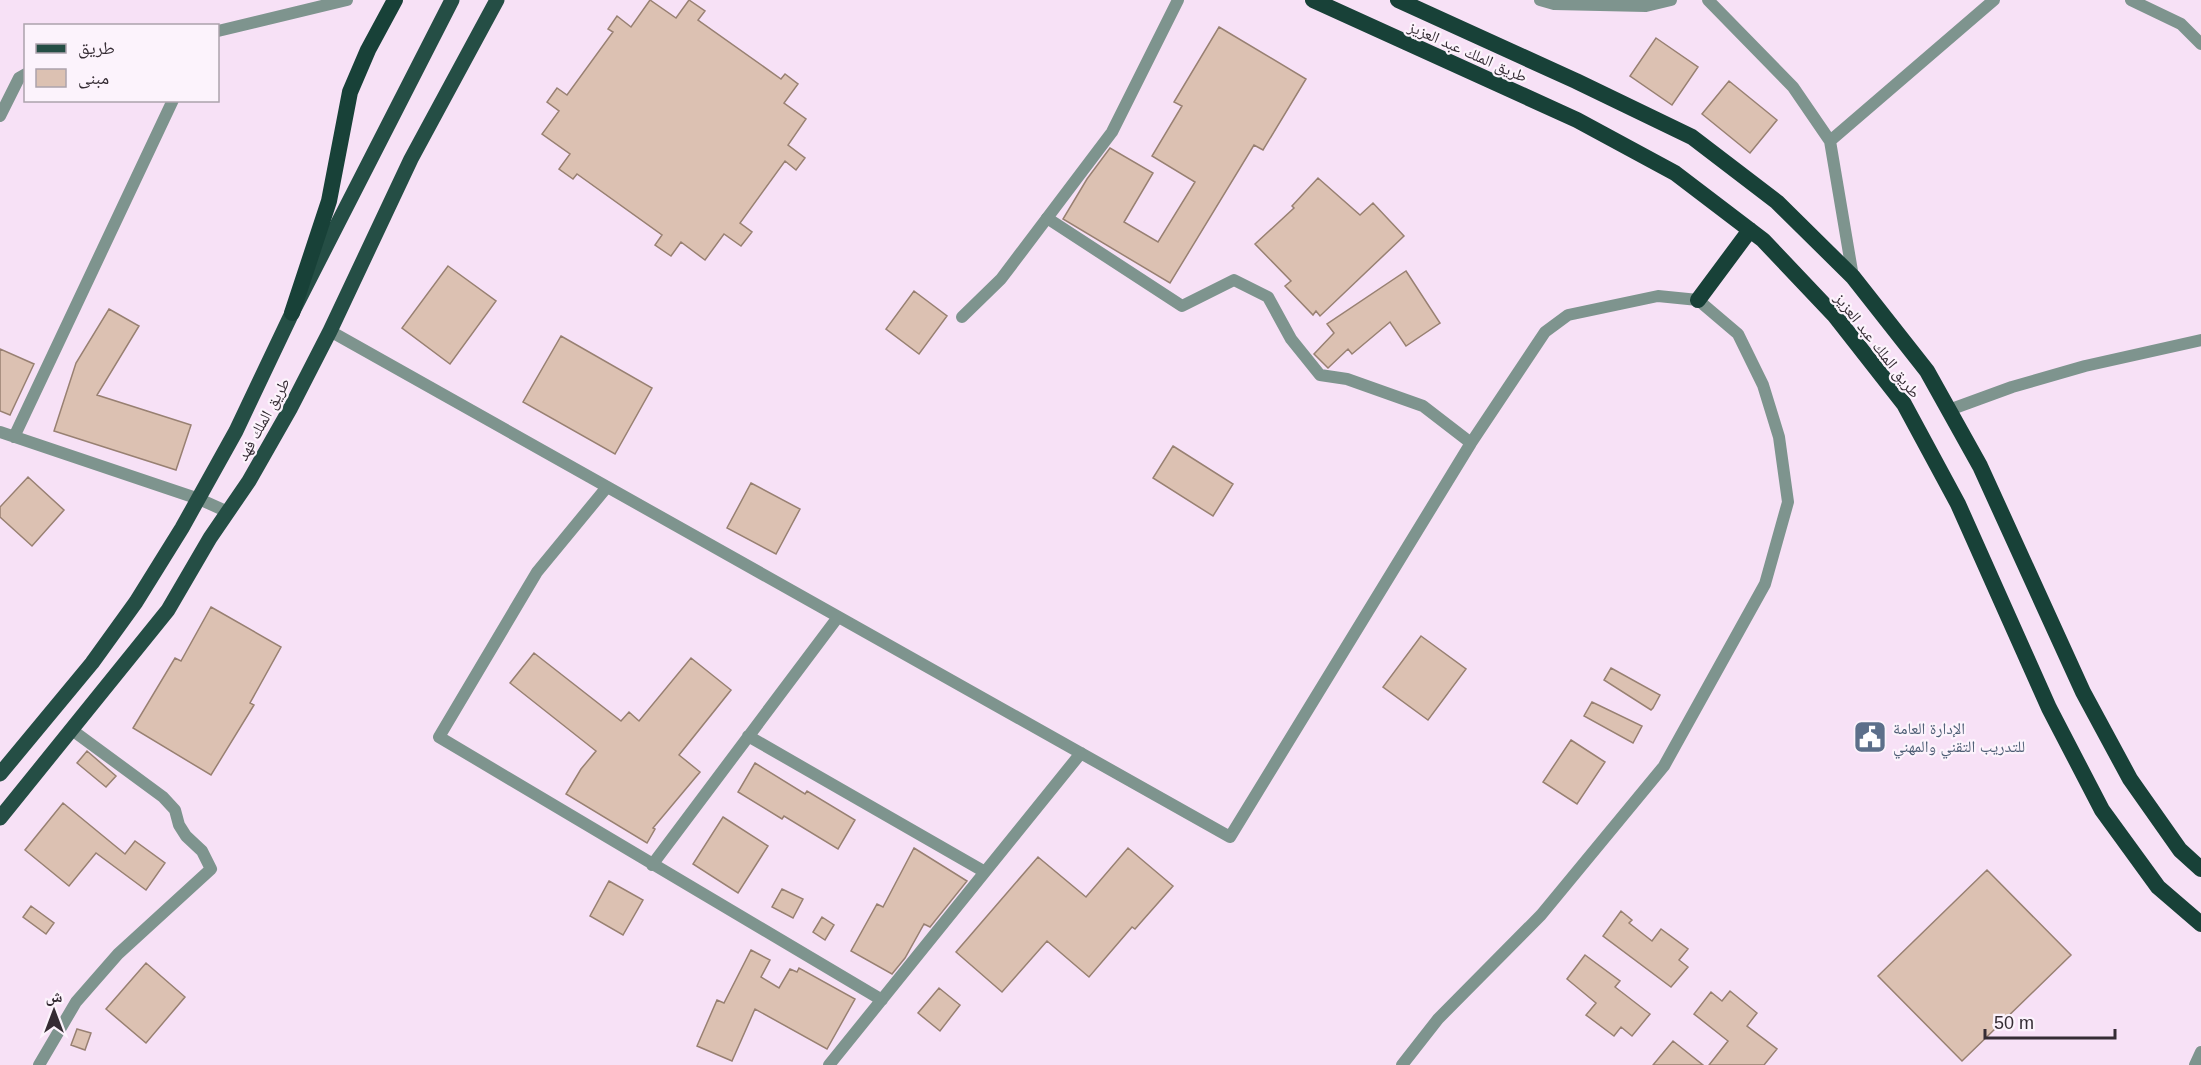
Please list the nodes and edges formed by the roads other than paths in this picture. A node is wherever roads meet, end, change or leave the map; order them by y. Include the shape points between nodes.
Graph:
1 (347, 0) edge
2 (395, 0) edge
3 (452, 0) edge
4 (496, 0) edge
5 (1178, 0) edge
6 (1313, 0) edge
7 (1398, 0) edge
8 (1540, 0) edge
9 (1671, 0) edge
10 (1708, 0) edge
11 (1994, 0) edge
12 (2131, 0) edge
13 (219, 31) edge
14 (2201, 44) edge
15 (24, 75) edge
16 (172, 102) edge
17 (0, 116) edge
18 (1830, 141) junction
19 (1047, 218) junction
20 (1750, 230) junction
21 (1853, 277) junction
22 (1698, 300) junction
23 (292, 314) junction
24 (962, 317) dead end
25 (330, 331) junction
26 (2201, 340) edge
27 (1949, 410) junction
28 (0, 432) edge
29 (14, 437) junction
30 (1471, 443) junction
31 (607, 487) junction
32 (199, 499) junction
33 (228, 512) junction
34 (838, 616) junction
35 (72, 730) junction
36 (748, 736) junction
37 (1081, 753) junction
38 (0, 774) edge
39 (0, 818) edge
40 (652, 865) junction
41 (2201, 869) edge
42 (985, 872) junction
43 (2201, 924) edge
44 (882, 1000) junction
45 (2201, 1052) edge
46 (39, 1065) edge
47 (829, 1065) edge
48 (1402, 1065) edge
49 (2195, 1065) edge

1 - 13 street
2 - 23 highway via 350,92 329,201
3 - 23 main road, طريق الملك فهد
4 - 25 main road, طريق الملك فهد via 411,159
5 - 19 street via 1112,132
6 - 20 highway, طريق الملك عبد العزيز via 1577,120 1676,173
7 - 21 highway, طريق الملك عبد العزيز via 1692,137 1777,202
8 - 9 street via 1554,4 1646,6
10 - 18 street via 1793,87
11 - 18 street
12 - 14 street via 2181,24
15 - 17 street
16 - 29 street
18 - 21 street
19 - 24 street via 1001,279
19 - 30 street via 1182,306 1234,280 1268,297 1291,339 1320,375 1347,379 1423,406
20 - 22 highway
20 - 43 highway, طريق الملك عبد العزيز via 1834,316 1904,404 1958,504 2049,708 2102,810 2158,887
21 - 27 highway, طريق الملك عبد العزيز via 1927,371
22 - 30 street via 1658,296 1568,315 1545,332
22 - 48 street via 1738,334 1763,385 1779,437 1788,502 1765,584 1664,766 1541,915 1438,1019
23 - 32 main road, طريق الملك فهد
25 - 31 street
25 - 33 main road, طريق الملك فهد via 290,409
26 - 27 street via 2085,366
27 - 41 highway, طريق الملك عبد العزيز via 1980,466 2083,692 2130,779 2180,850
28 - 29 street
29 - 32 street
30 - 37 street via 1230,837
31 - 34 street
31 - 40 street via 537,572 439,737
32 - 33 street
32 - 38 main road, طريق الملك فهد via 111,637
33 - 35 main road, طريق الملك فهد via 168,610
34 - 36 street
34 - 37 street
35 - 39 main road, طريق الملك فهد
35 - 46 street via 163,797 211,869 118,954 76,1002
36 - 40 street
36 - 42 street
37 - 42 street
40 - 44 street
42 - 44 street
44 - 47 street
45 - 49 street

